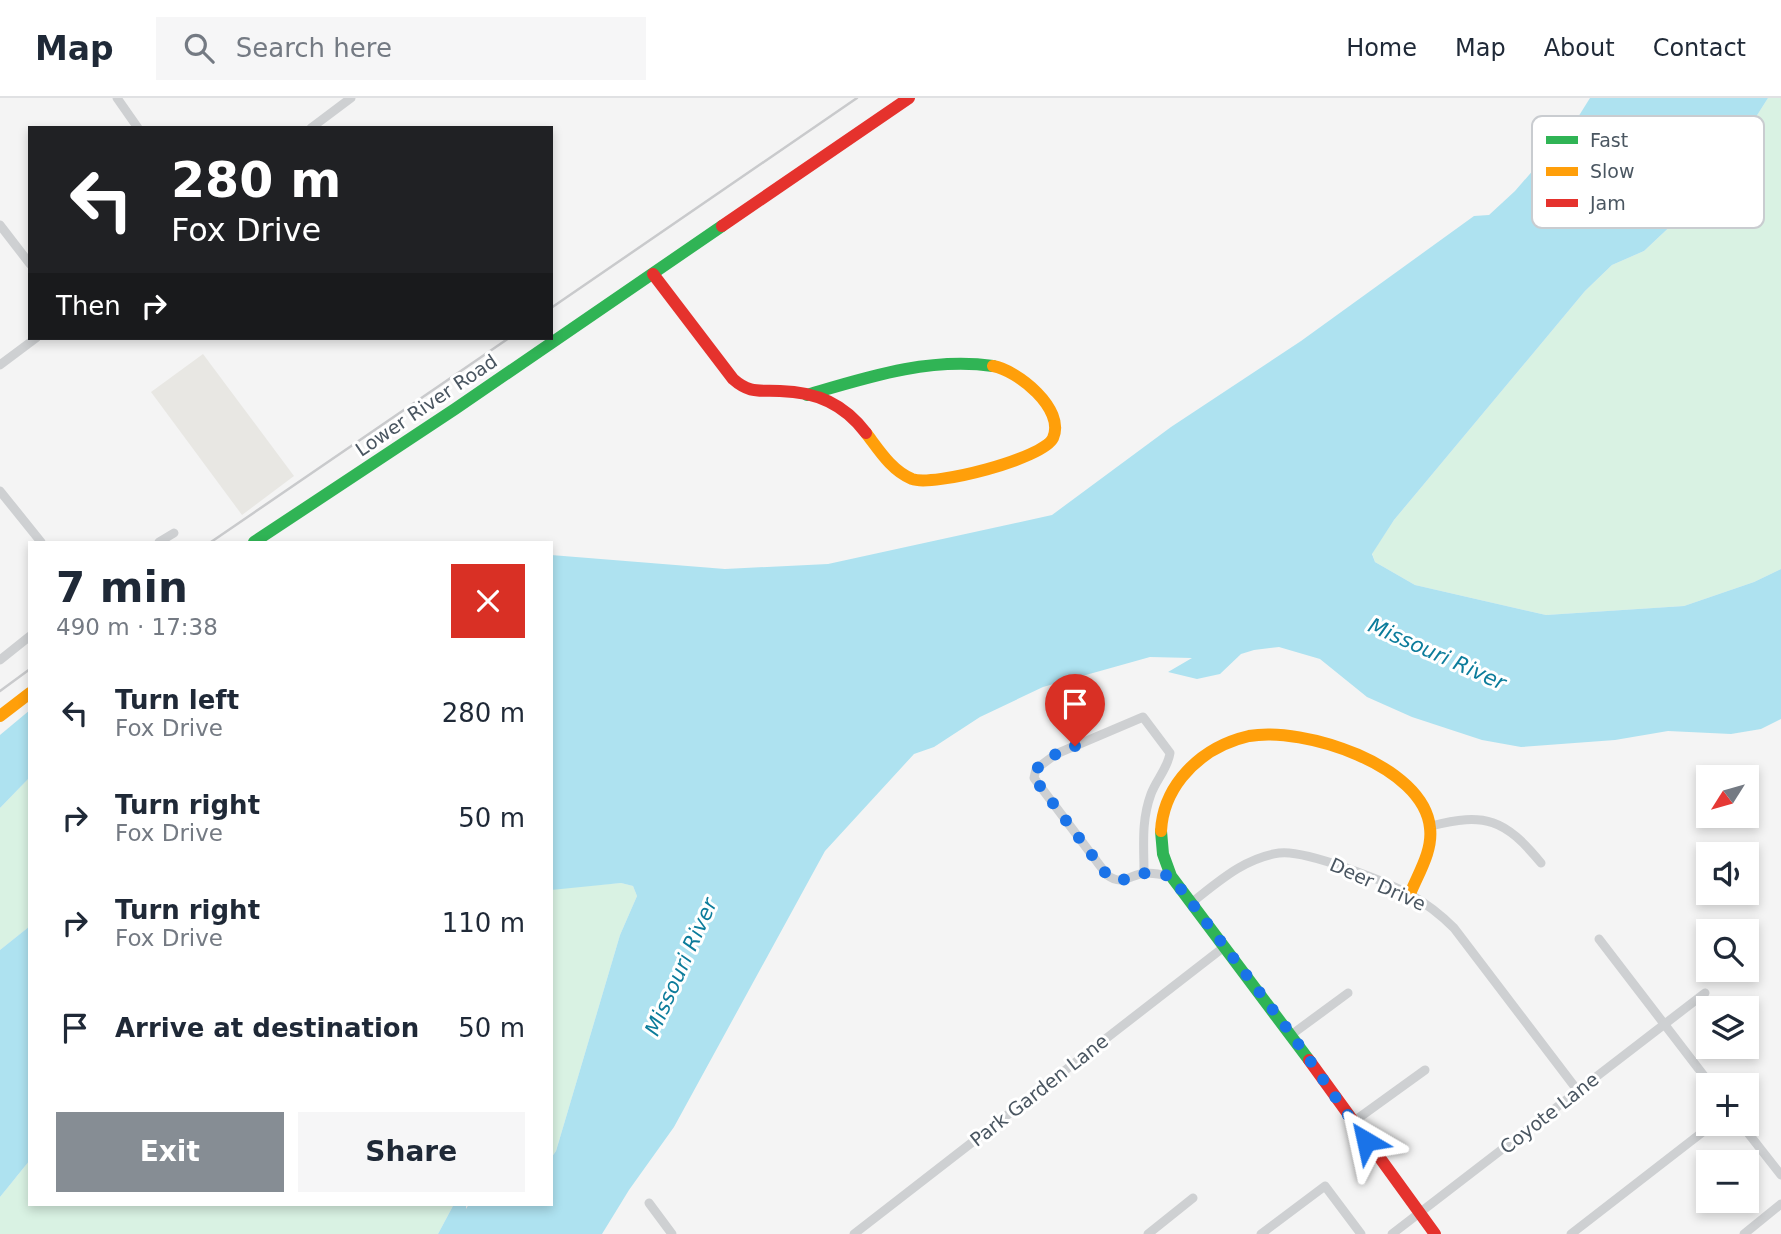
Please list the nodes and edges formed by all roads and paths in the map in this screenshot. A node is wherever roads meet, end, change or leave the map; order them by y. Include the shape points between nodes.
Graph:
1 (117, 98) edge
2 (351, 98) edge
3 (909, 98) edge
4 (137, 126) edge
5 (314, 126) edge
6 (0, 225) edge
7 (28, 261) edge
8 (653, 274) junction
9 (33, 340) edge
10 (0, 365) edge
11 (807, 395) junction
12 (0, 491) edge
13 (174, 533) dead end
14 (40, 541) edge
15 (161, 541) edge
16 (255, 541) edge
17 (28, 638) edge
18 (0, 660) edge
19 (28, 695) edge
20 (0, 716) edge
21 (1431, 826) junction
22 (1541, 863) dead end
23 (1144, 873) junction
24 (1171, 876) junction
25 (1410, 894) junction
26 (1191, 903) junction
27 (1599, 939) dead end
28 (1224, 947) junction
29 (1705, 992) dead end
30 (1348, 993) dead end
31 (1665, 1025) junction
32 (1292, 1035) junction
33 (1425, 1070) dead end
34 (1702, 1073) edge
35 (1578, 1090) junction
36 (1353, 1122) junction
37 (1698, 1136) edge
38 (1750, 1136) edge
39 (1781, 1175) edge
40 (1194, 1198) dead end
41 (649, 1203) dead end
42 (1781, 1204) edge
43 (1419, 1214) junction
44 (672, 1234) edge
45 (853, 1234) edge
46 (1148, 1234) edge
47 (1261, 1234) edge
48 (1361, 1234) edge
49 (1392, 1234) edge
50 (1435, 1234) edge
51 (1571, 1234) edge
52 (1744, 1234) edge

1 - 4 street
2 - 5 street
3 - 8 street, Lower River Road
6 - 7 street
8 - 11 street via 733,379 747,390
8 - 16 street, Lower River Road
9 - 10 street
11 - 11 street via 840,406 906,476 924,482 1033,454 1052,442 1055,427 1042,398 1021,376 999,366 934,363
12 - 14 street
13 - 15 street
17 - 18 street
19 - 20 street
21 - 22 street via 1461,818 1506,827
21 - 24 street via 1409,784 1388,769 1313,737 1247,737 1200,757 1173,786 1163,809 1161,836
21 - 25 street
23 - 23 street via 1121,882 1107,875 1034,778 1036,769 1056,754 1143,717 1170,753 1144,816
23 - 24 street
24 - 26 street
25 - 26 street, Deer Drive via 1314,856 1281,852 1252,860
25 - 35 street, Deer Drive via 1454,928
26 - 28 street
27 - 31 street
28 - 32 street
28 - 45 street, Park Garden Lane
29 - 31 street, Coyote Lane
30 - 32 street
31 - 34 street
31 - 35 street, Coyote Lane
32 - 36 street
33 - 36 street
35 - 43 street, Coyote Lane
36 - 43 street
37 - 51 street
38 - 39 street
40 - 46 street
41 - 44 street
42 - 52 street
43 - 49 street, Coyote Lane
43 - 50 street
47 - 48 street via 1325,1186

